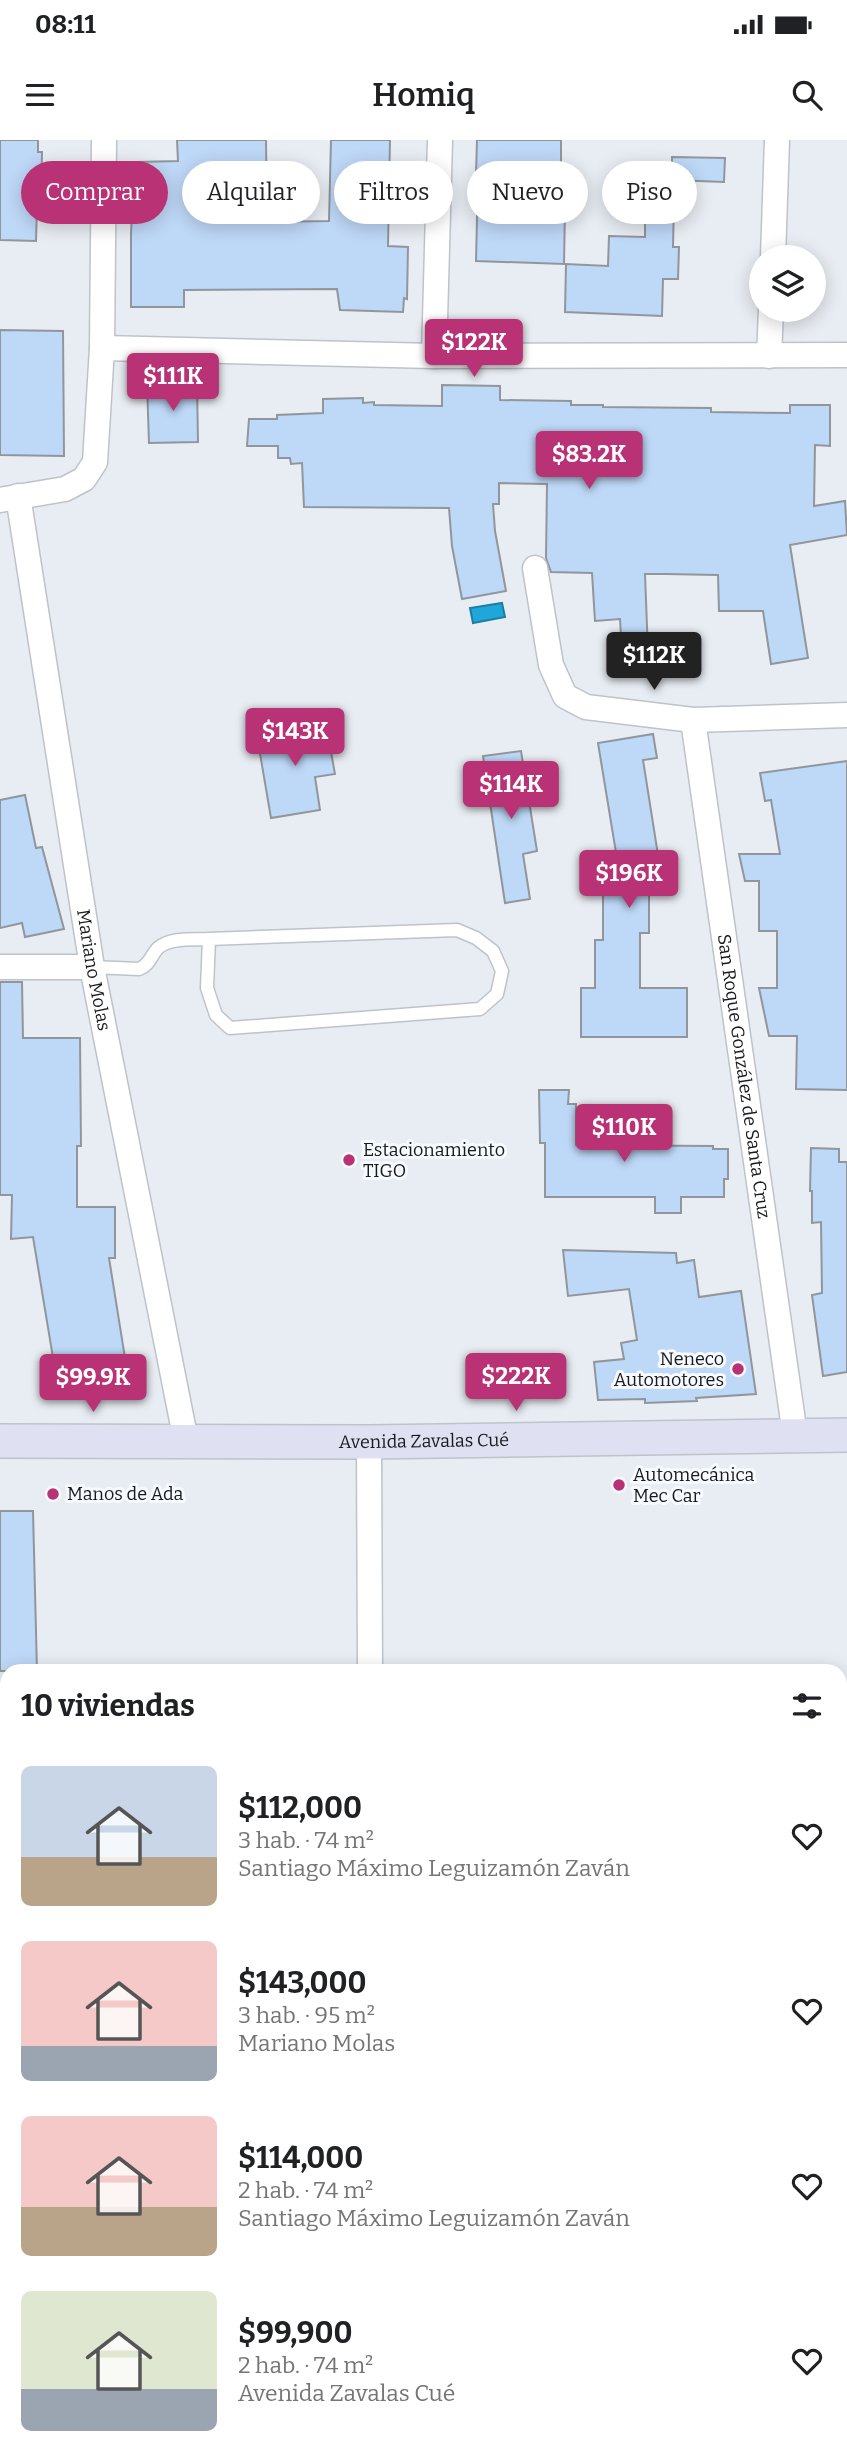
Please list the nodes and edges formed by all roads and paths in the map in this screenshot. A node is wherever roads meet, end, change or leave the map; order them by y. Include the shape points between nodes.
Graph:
1 (104, 140) edge
2 (440, 140) edge
3 (777, 140) edge
4 (773, 245) edge
5 (770, 322) edge
6 (102, 348) junction
7 (847, 355) edge
8 (434, 356) junction
9 (769, 356) junction
10 (5, 497) edge
11 (535, 568) dead end
12 (847, 715) edge
13 (693, 720) junction
14 (209, 939) junction
15 (0, 967) edge
16 (92, 967) junction
17 (795, 1435) junction
18 (847, 1435) edge
19 (0, 1441) edge
20 (186, 1441) junction
21 (369, 1442) junction
22 (370, 1664) edge

1 - 6 street
2 - 8 street
3 - 4 street
5 - 9 street
6 - 8 street
6 - 10 street via 95,462 84,479 65,489
7 - 9 street
8 - 9 street
10 - 16 street, Mariano Molas
11 - 13 street via 551,665 565,696 586,707
12 - 13 street
13 - 17 street, San Roque González de Santa Cruz
14 - 14 lane via 457,930 493,951 502,971 497,994 480,1009 230,1028 216,1015 207,988
14 - 16 lane via 171,941 139,969
15 - 16 street
16 - 20 street, Mariano Molas
17 - 18 main road, Avenida Zavalas Cué
17 - 21 main road, Avenida Zavalas Cué
19 - 20 main road, Avenida Zavalas Cué
20 - 21 main road, Avenida Zavalas Cué
21 - 22 street

